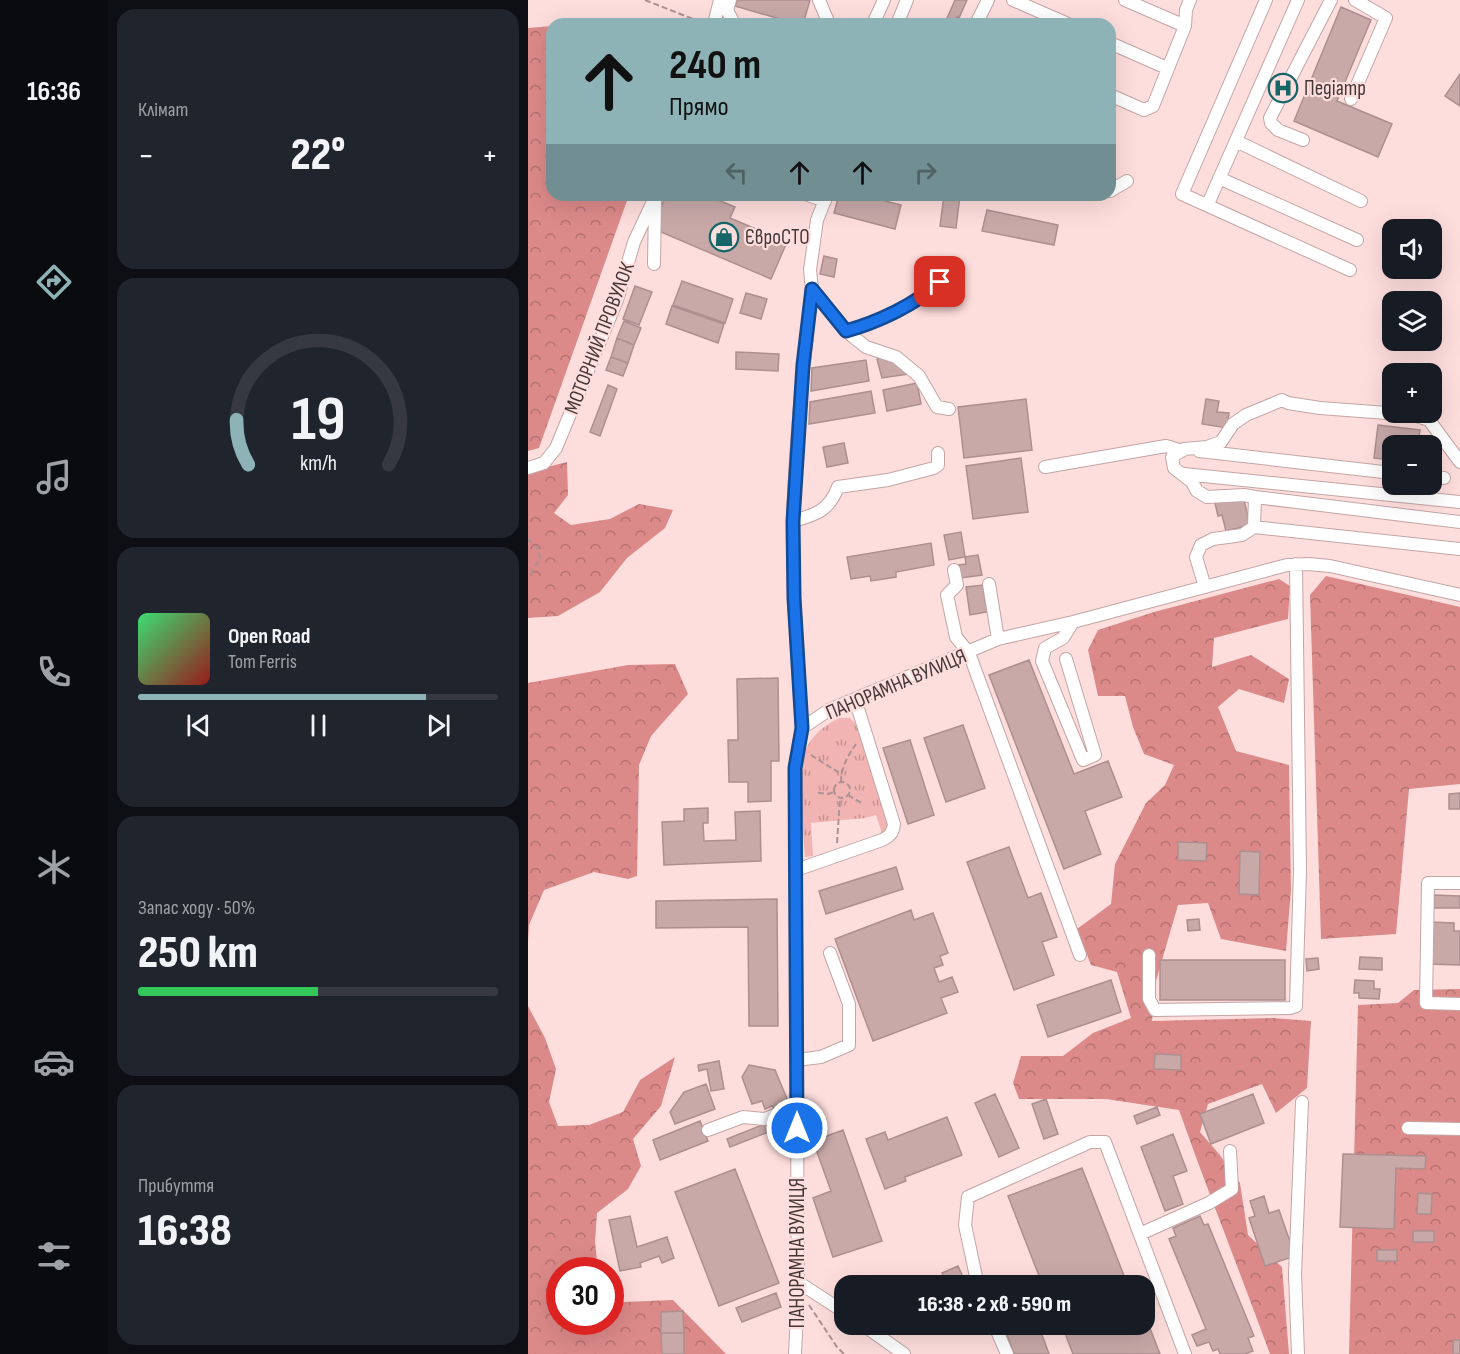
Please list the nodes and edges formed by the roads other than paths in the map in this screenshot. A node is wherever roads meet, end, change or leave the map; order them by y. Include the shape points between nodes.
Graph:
1 (720, 0) edge
2 (730, 0) edge
3 (819, 0) edge
4 (884, 0) edge
5 (908, 0) edge
6 (987, 0) edge
7 (1013, 0) edge
8 (1125, 0) edge
9 (1191, 0) edge
10 (1266, 0) edge
11 (1298, 0) edge
12 (1331, 0) edge
13 (1355, 0) edge
14 (716, 18) edge
15 (731, 18) edge
16 (826, 18) edge
17 (876, 18) edge
18 (900, 18) edge
19 (979, 18) edge
20 (1054, 18) edge
21 (1185, 26) junction
22 (1116, 46) edge
23 (1167, 68) junction
24 (1116, 98) edge
25 (1351, 99) dead end
26 (1303, 140) dead end
27 (1236, 141) junction
28 (1219, 178) junction
29 (1128, 181) dead end
30 (1116, 188) edge
31 (653, 201) edge
32 (655, 201) edge
33 (825, 201) edge
34 (1361, 201) dead end
35 (1208, 204) junction
36 (1357, 240) dead end
37 (654, 264) dead end
38 (1350, 270) dead end
39 (940, 282) dead end
40 (812, 289) junction
41 (846, 331) junction
42 (949, 409) dead end
43 (1183, 450) junction
44 (938, 453) dead end
45 (1460, 462) edge
46 (1045, 467) dead end
47 (528, 468) edge
48 (1382, 472) edge
49 (1182, 474) junction
50 (1255, 497) junction
51 (1460, 502) edge
52 (793, 521) junction
53 (1460, 522) edge
54 (1254, 527) junction
55 (1460, 549) edge
56 (1296, 564) junction
57 (954, 570) dead end
58 (989, 584) dead end
59 (1205, 587) junction
60 (1460, 596) edge
61 (1073, 622) junction
62 (998, 639) junction
63 (969, 653) junction
64 (1066, 659) dead end
65 (855, 699) junction
66 (802, 728) junction
67 (796, 870) junction
68 (1460, 883) edge
69 (830, 953) dead end
70 (1080, 955) dead end
71 (1149, 955) dead end
72 (1460, 1004) edge
73 (796, 1060) junction
74 (1302, 1102) dead end
75 (797, 1106) junction
76 (1408, 1128) dead end
77 (1460, 1129) edge
78 (708, 1130) dead end
79 (1230, 1151) dead end
80 (1140, 1234) junction
81 (976, 1275) edge
82 (798, 1285) junction
83 (834, 1306) edge
84 (877, 1335) edge
85 (999, 1335) edge
86 (795, 1354) edge
87 (904, 1354) edge
88 (1007, 1354) edge
89 (1185, 1354) edge
90 (1298, 1354) edge

1 - 14 street
2 - 15 street via 727,9
3 - 16 street
4 - 17 street
5 - 18 street
6 - 19 street
7 - 20 street
8 - 21 street
9 - 21 street
10 - 35 street via 1182,194
11 - 27 street
12 - 26 street via 1270,118 1274,127
13 - 25 street via 1386,18
21 - 23 street
22 - 23 street
23 - 24 street via 1153,106 1144,110
27 - 28 street
27 - 34 street
28 - 35 street
28 - 36 street
29 - 30 street
31 - 47 street, МОТОРНИЙ ПРОВУЛОК via 556,448 544,463
32 - 37 street
33 - 40 street via 817,220 810,270
35 - 38 street
39 - 41 street via 869,324
40 - 41 street
40 - 52 street
41 - 42 street via 866,347 896,357 919,376 937,407
43 - 45 street via 1221,442 1233,424 1246,415 1282,400 1430,420
43 - 46 street via 1166,446
43 - 48 street
43 - 49 street via 1172,457 1174,468
44 - 52 street via 938,465 934,468 837,488 834,498 817,514
49 - 50 street via 1207,497
49 - 51 street
50 - 53 street
50 - 54 street
52 - 66 street
54 - 55 street
54 - 59 street via 1242,535 1201,544 1197,556
56 - 59 street, ПАНОРАМНА ВУЛИЦЯ
56 - 60 street, ПАНОРАМНА ВУЛИЦЯ via 1330,566
56 - 71 street via 1300,870 1296,1006 1155,1010 1149,999
57 - 63 street via 957,585 947,595 956,637
58 - 62 street
59 - 61 street, ПАНОРАМНА ВУЛИЦЯ
61 - 62 street, ПАНОРАМНА ВУЛИЦЯ
61 - 64 street via 1063,638 1045,648 1042,661 1083,760 1095,755
62 - 63 street, ПАНОРАМНА ВУЛИЦЯ
63 - 65 street, ПАНОРАМНА ВУЛИЦЯ
63 - 70 street
65 - 66 street, ПАНОРАМНА ВУЛИЦЯ
65 - 67 street via 894,829 882,840
66 - 67 street, ПАНОРАМНА ВУЛИЦЯ via 795,768
67 - 73 street, ПАНОРАМНА ВУЛИЦЯ
68 - 72 street via 1428,883 1426,1003
69 - 73 street via 849,1004 849,1045 821,1057
73 - 75 street, ПАНОРАМНА ВУЛИЦЯ
74 - 90 street via 1295,1274
75 - 78 street via 765,1119 743,1117
75 - 82 street, ПАНОРАМНА ВУЛИЦЯ
76 - 77 street
79 - 80 street via 1232,1189
80 - 81 street via 1105,1142 1090,1142 968,1197 965,1225
80 - 89 street
82 - 83 street
82 - 86 street, ПАНОРАМНА ВУЛИЦЯ
84 - 87 street
85 - 88 street

